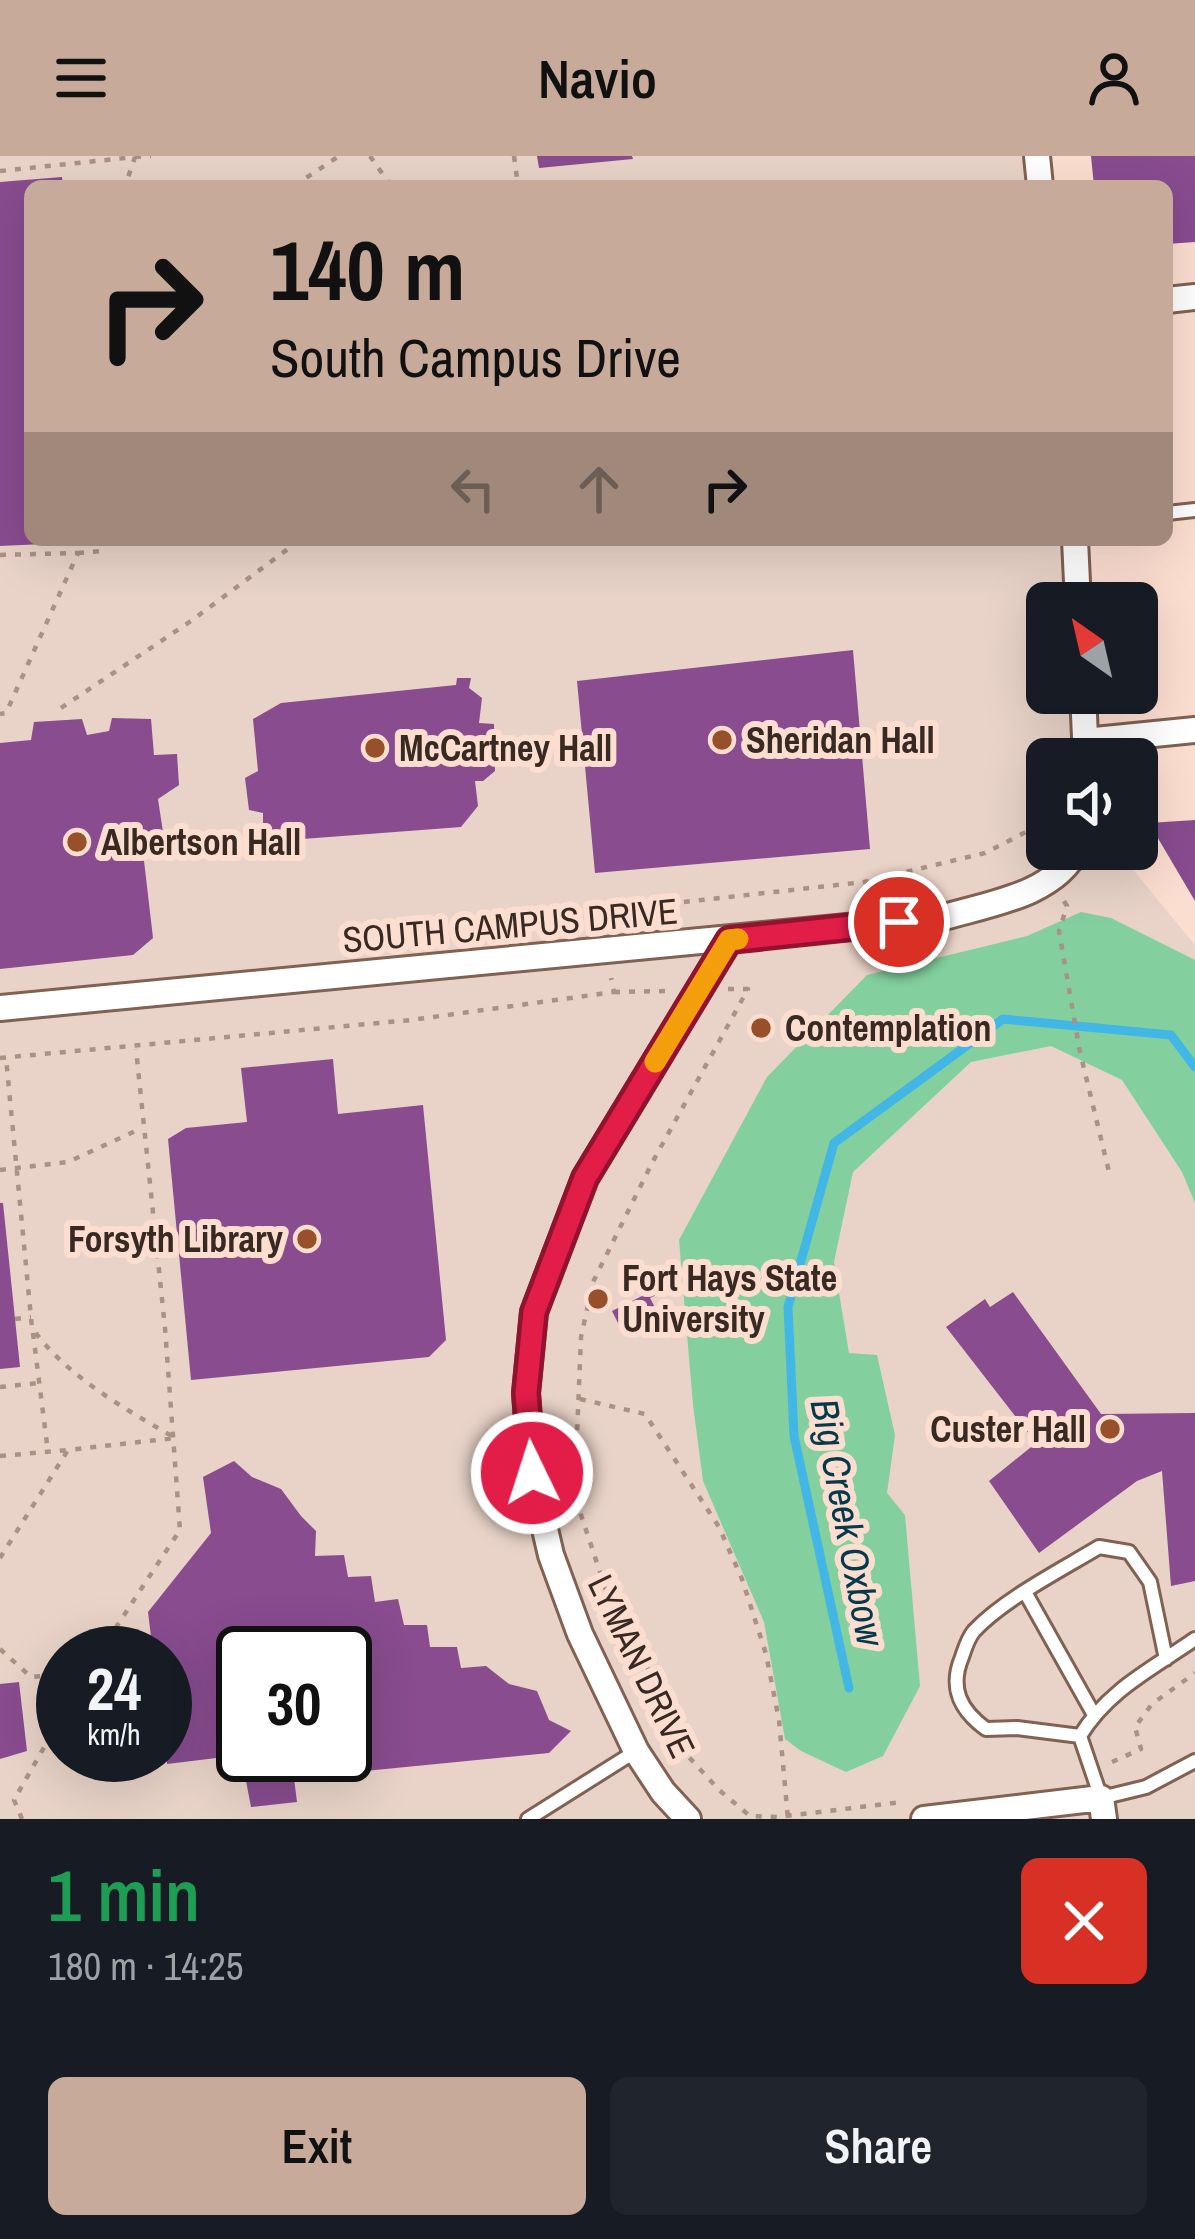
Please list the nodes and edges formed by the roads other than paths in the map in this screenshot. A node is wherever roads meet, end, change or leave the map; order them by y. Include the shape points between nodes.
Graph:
1 (1075, 546) edge
2 (1077, 582) edge
3 (1195, 730) edge
4 (1151, 738) edge
5 (1062, 870) edge
6 (729, 940) junction
7 (0, 1009) edge
8 (1025, 1592) junction
9 (1195, 1639) edge
10 (1166, 1659) junction
11 (1094, 1713) junction
12 (1080, 1736) junction
13 (636, 1751) junction
14 (1195, 1761) edge
15 (1102, 1808) edge
16 (915, 1810) edge
17 (528, 1819) edge
18 (688, 1819) edge

1 - 2 street
3 - 4 street
5 - 6 street, SOUTH CAMPUS DRIVE via 1013,897 941,918
6 - 7 street, SOUTH CAMPUS DRIVE
6 - 13 street, LYMAN DRIVE via 585,1178 534,1312 526,1393 532,1473 551,1555
8 - 10 lane via 1099,1547 1130,1552 1150,1582
8 - 11 lane
8 - 12 lane via 970,1634 957,1696 986,1730
9 - 10 lane
10 - 11 lane
11 - 12 lane
12 - 15 lane
13 - 17 lane
13 - 18 street, LYMAN DRIVE
14 - 15 lane
15 - 16 street

